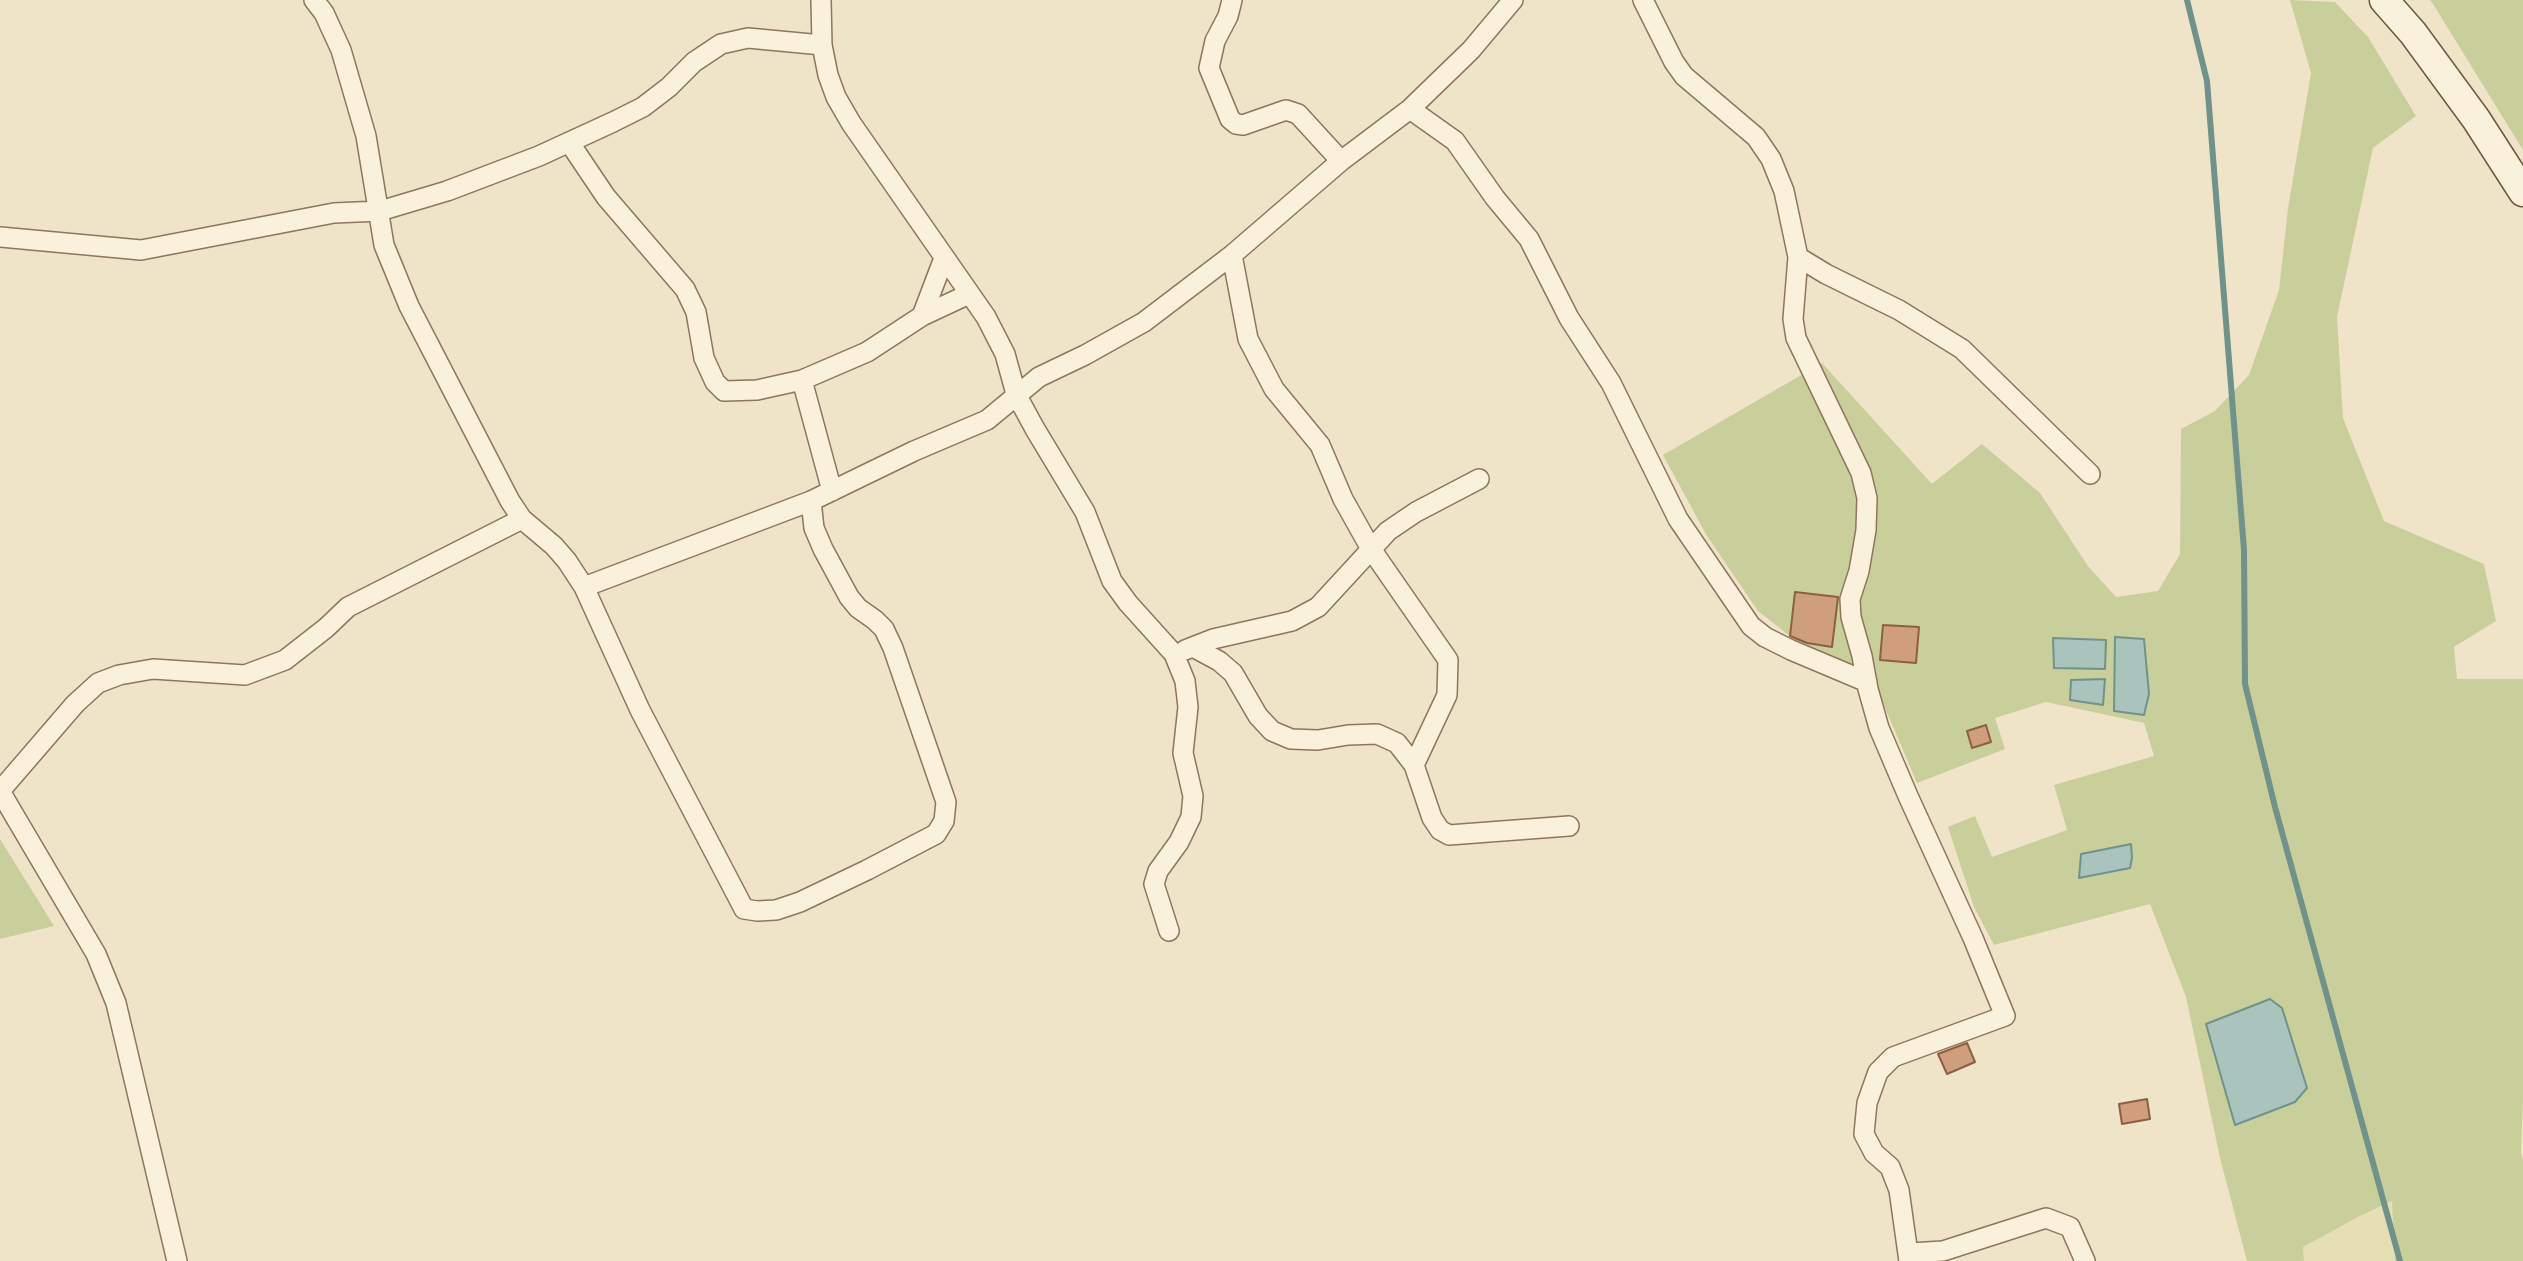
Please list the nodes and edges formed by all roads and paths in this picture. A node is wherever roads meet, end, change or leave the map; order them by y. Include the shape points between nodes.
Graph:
1 (314, 0) edge
2 (821, 0) edge
3 (1232, 0) edge
4 (1513, 0) edge
5 (1643, 0) edge
6 (2384, 0) edge
7 (822, 45) junction
8 (1410, 109) junction
9 (569, 142) junction
10 (1342, 160) junction
11 (2523, 192) edge
12 (380, 211) junction
13 (0, 237) edge
14 (1233, 255) junction
15 (1798, 257) junction
16 (944, 258) junction
17 (970, 294) junction
18 (922, 316) junction
19 (802, 380) junction
20 (1017, 394) junction
21 (2090, 474) dead end
22 (1479, 480) dead end
23 (832, 491) junction
24 (811, 501) junction
25 (522, 519) junction
26 (1371, 549) junction
27 (584, 587) junction
28 (1193, 647) junction
29 (1174, 654) junction
30 (1867, 682) junction
31 (1414, 765) junction
32 (0, 791) edge
33 (1569, 826) dead end
34 (1169, 931) dead end
35 (1909, 1257) edge
36 (177, 1261) edge
37 (2085, 1261) edge

1 - 12 street via 341,50 366,136
2 - 7 street
3 - 10 street via 1209,68 1230,120 1243,125 1286,110 1298,114
4 - 8 street via 1471,50
5 - 15 street via 1684,75 1756,137 1771,159 1784,191
6 - 11 street via 2476,119
7 - 9 street via 748,38 721,44 643,107
7 - 16 street via 828,75 850,123
8 - 10 street
8 - 30 street via 1455,141 1529,239 1611,383 1678,519 1751,626 1791,650
9 - 12 street via 447,191
9 - 19 street via 606,197 685,289 715,382 724,391 736,392
10 - 14 street
12 - 13 street via 334,213 141,250
12 - 25 street via 384,245 409,306
14 - 20 street via 1144,322 1039,377
14 - 26 street via 1248,339 1275,389 1320,445
15 - 21 street via 1962,349
15 - 30 street via 1796,338 1861,473 1867,498 1866,530 1850,600
16 - 17 street
16 - 18 street
17 - 18 street
17 - 20 street via 1005,354
18 - 19 street via 867,352
19 - 23 street
20 - 23 street via 987,420
20 - 29 street via 1077,495 1112,580
22 - 26 street via 1416,512
23 - 24 street
24 - 27 street
24 - 27 street via 814,528 849,597 884,629 893,648 946,802 944,821 936,834 800,902 776,910 744,909 640,710
25 - 27 street via 554,546
25 - 32 street via 348,607 275,664 245,675 153,669 99,683 75,704
26 - 28 street via 1318,607 1292,621
26 - 31 street via 1448,660 1447,695
28 - 29 street
28 - 31 street via 1233,673 1272,731 1291,739 1318,740 1377,734 1397,743
29 - 34 street via 1185,681 1188,707 1183,753 1193,796 1191,817 1154,884
30 - 35 street via 1894,762 2005,1016 1893,1057 1878,1072 1867,1102 1864,1134 1874,1153 1890,1167 1899,1190
31 - 33 street via 1432,818 1449,835
32 - 36 street via 96,954 116,1003
35 - 37 street via 1943,1251 2046,1218 2070,1227

